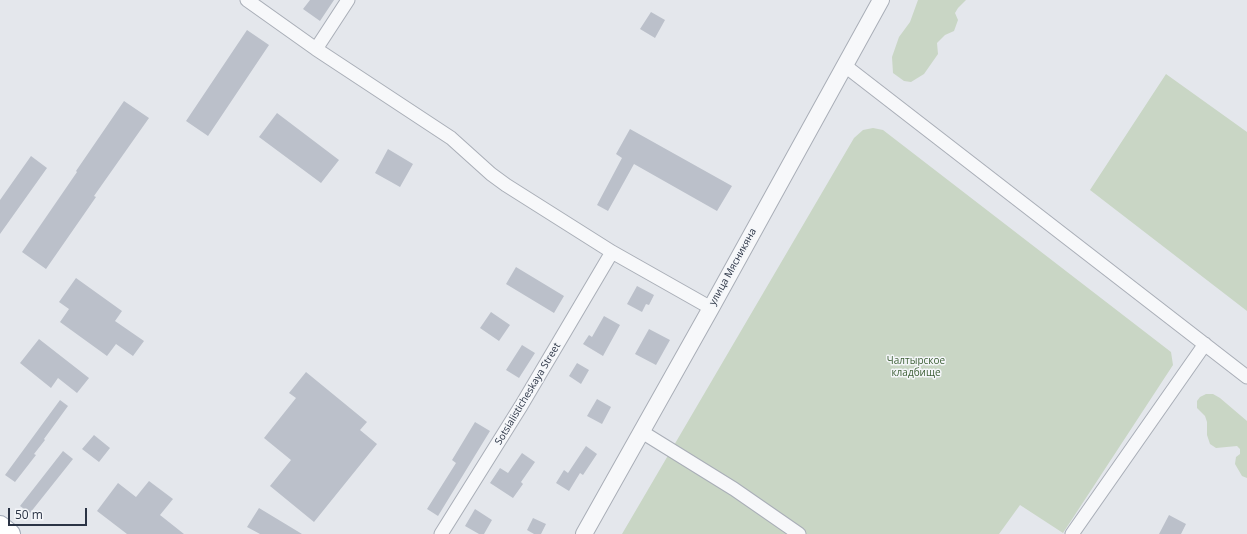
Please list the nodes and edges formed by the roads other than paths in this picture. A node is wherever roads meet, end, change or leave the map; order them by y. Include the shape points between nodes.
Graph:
1 (247, 0) edge
2 (348, 0) edge
3 (881, 0) edge
4 (316, 49) junction
5 (844, 65) junction
6 (612, 252) junction
7 (711, 308) junction
8 (1204, 344) junction
9 (1247, 377) edge
10 (642, 432) junction
11 (0, 526) edge
12 (10, 534) edge
13 (441, 534) edge
14 (584, 534) edge
15 (800, 534) edge
16 (1072, 534) edge

1 - 4 street
2 - 4 street
3 - 5 street, улица Мясникяна
4 - 6 street via 451,138 501,181
5 - 7 street, улица Мясникяна
5 - 8 street
6 - 7 street
6 - 13 street, Sotsialisticheskaya Street via 521,406
7 - 10 street, улица Мясникяна
8 - 9 street
8 - 16 street
10 - 14 street, улица Мясникяна
10 - 15 street via 734,489
11 - 12 main road

